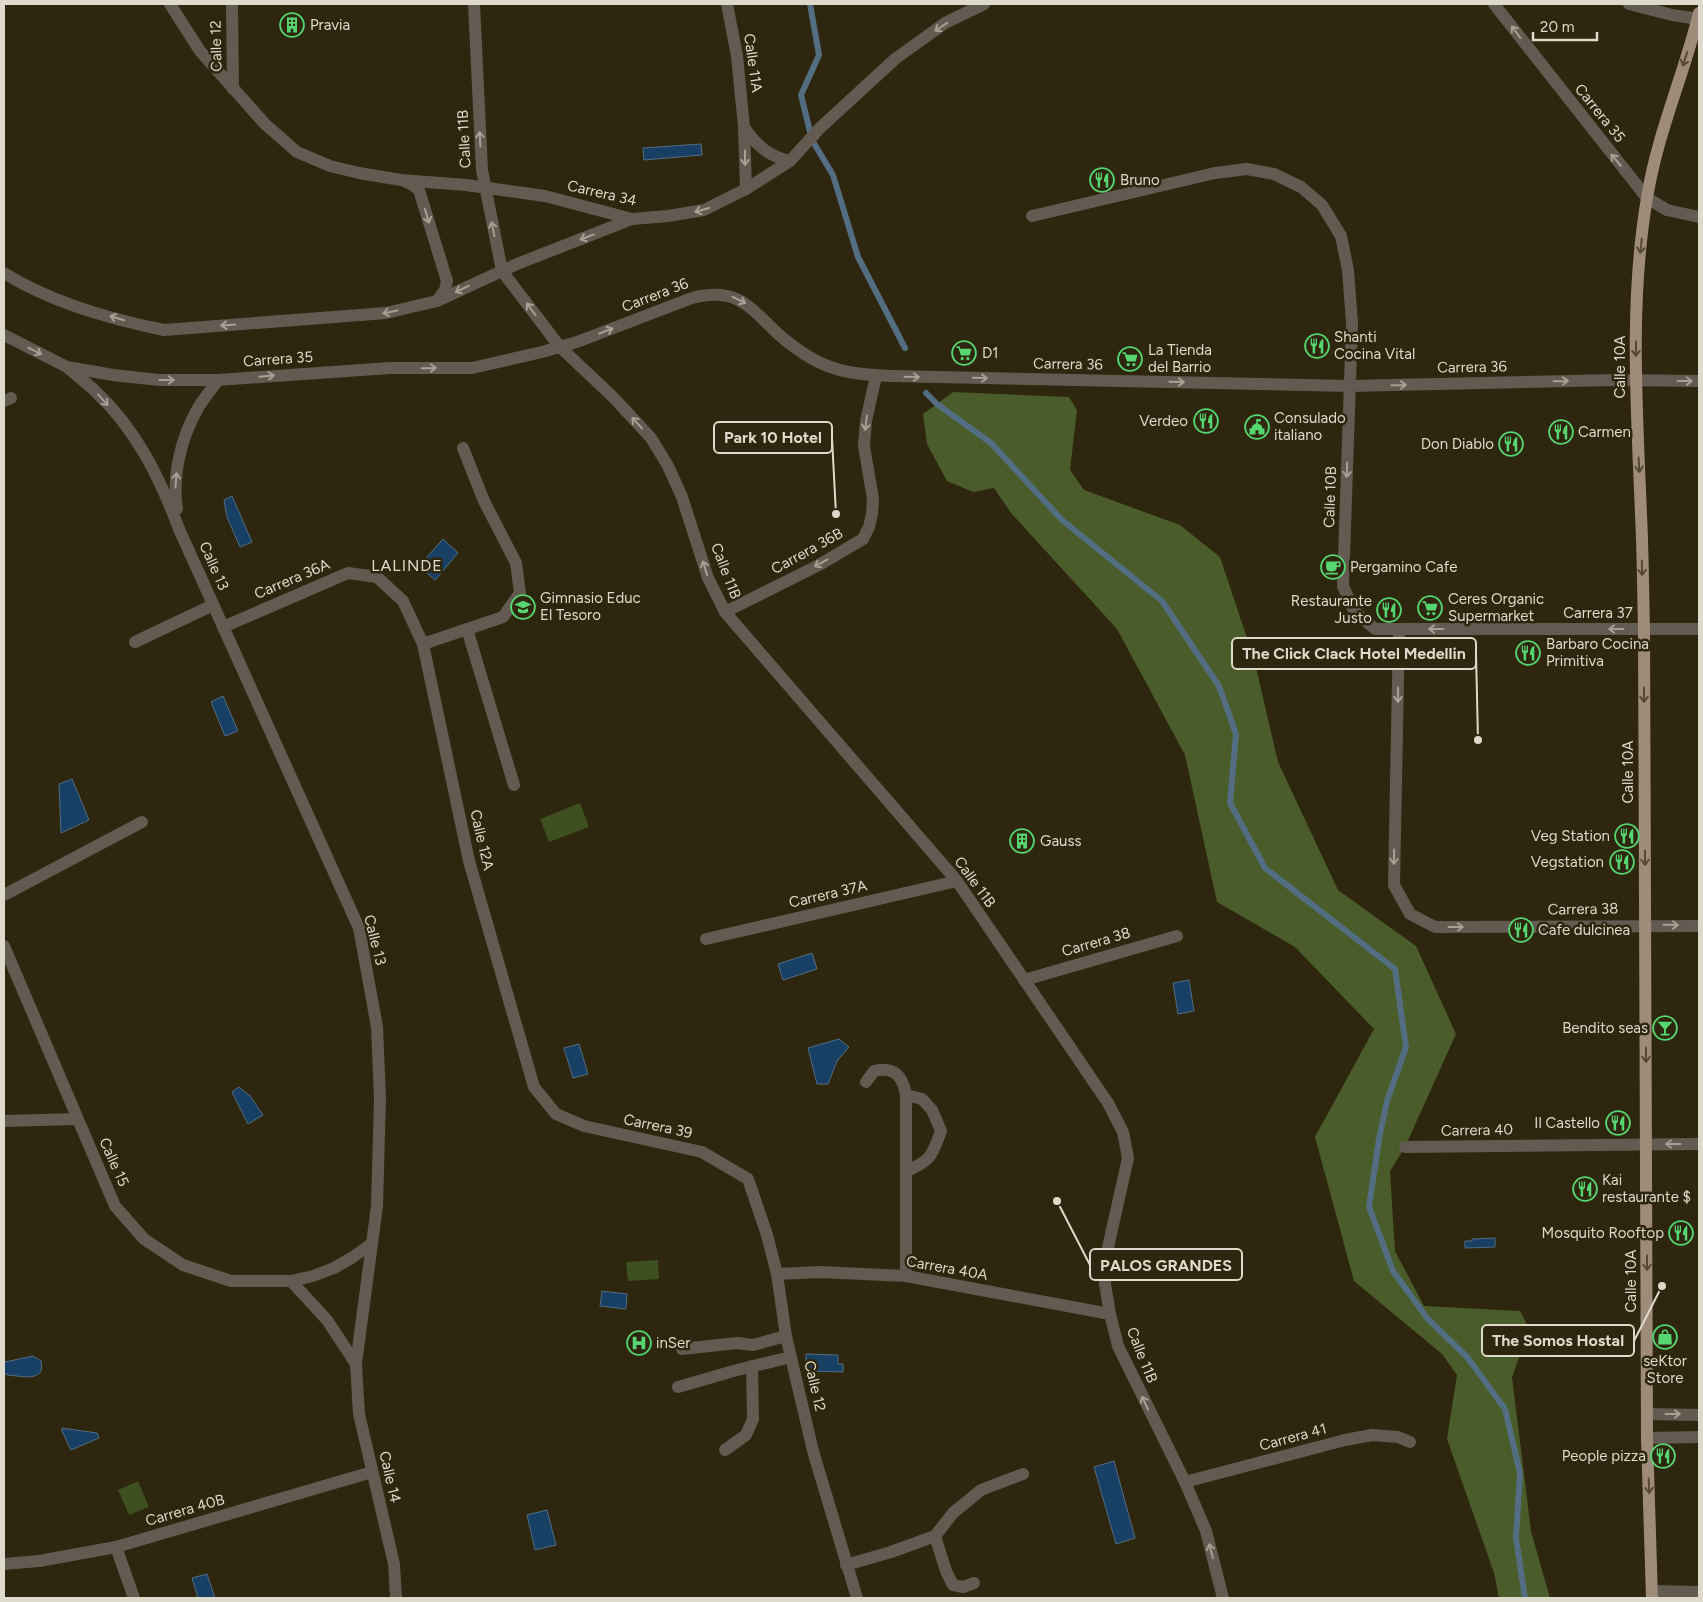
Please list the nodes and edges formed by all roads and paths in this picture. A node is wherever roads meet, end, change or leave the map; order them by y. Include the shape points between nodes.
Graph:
1 (170, 4) edge
2 (232, 4) edge
3 (474, 4) edge
4 (727, 4) edge
5 (984, 4) edge
6 (1494, 4) edge
7 (1629, 4) edge
8 (1699, 17) edge
9 (233, 89) junction
10 (744, 127) junction
11 (790, 161) junction
12 (400, 180) junction
13 (485, 187) junction
14 (746, 189) junction
15 (1647, 198) junction
16 (1032, 216) dead end
17 (1699, 217) edge
18 (632, 220) junction
19 (502, 271) junction
20 (4, 274) edge
21 (437, 301) junction
22 (4, 335) edge
23 (560, 347) junction
24 (67, 367) junction
25 (876, 376) junction
26 (218, 380) junction
27 (1636, 381) junction
28 (1699, 382) edge
29 (1350, 386) junction
30 (463, 448) dead end
31 (179, 529) junction
32 (377, 577) joint
33 (213, 605) junction
34 (1354, 611) joint
35 (725, 612) junction
36 (223, 627) junction
37 (467, 629) junction
38 (1399, 629) junction
39 (1644, 629) junction
40 (1699, 629) edge
41 (134, 642) dead end
42 (423, 644) junction
43 (514, 784) dead end
44 (142, 822) dead end
45 (957, 881) junction
46 (4, 895) edge
47 (1646, 925) junction
48 (1699, 926) edge
49 (1176, 936) dead end
50 (706, 939) dead end
51 (4, 946) edge
52 (1024, 980) junction
53 (866, 1082) dead end
54 (906, 1095) junction
55 (556, 1114) joint
56 (77, 1119) junction
57 (4, 1121) edge
58 (1647, 1144) junction
59 (1699, 1144) edge
60 (1405, 1147) dead end
61 (907, 1171) junction
62 (748, 1180) joint
63 (372, 1244) junction
64 (777, 1274) junction
65 (906, 1276) junction
66 (292, 1281) junction
67 (1110, 1314) junction
68 (786, 1336) junction
69 (682, 1349) dead end
70 (791, 1357) junction
71 (356, 1364) junction
72 (752, 1366) junction
73 (678, 1387) dead end
74 (1647, 1414) junction
75 (1699, 1414) edge
76 (1699, 1437) edge
77 (1648, 1438) junction
78 (1410, 1442) dead end
79 (725, 1450) dead end
80 (372, 1472) junction
81 (1023, 1474) dead end
82 (1185, 1482) junction
83 (935, 1536) junction
84 (116, 1548) junction
85 (4, 1564) edge
86 (846, 1565) junction
87 (974, 1583) dead end
88 (1699, 1592) edge
89 (1652, 1595) edge
90 (134, 1598) edge
91 (396, 1598) edge
92 (857, 1598) edge
93 (1223, 1598) edge

1 - 9 street via 200,51
2 - 9 street, Calle 12
13 -> 3 street, Calle 11B
4 - 10 street, Calle 11A via 737,56
5 -> 11 street, Carrera 34 via 945,23 895,60 820,128
15 -> 6 street, Carrera 35
7 - 8 street via 1672,15
8 -> 15 main road, Calle 10A via 1668,111
9 - 12 street, Carrera 34 via 297,152 330,166
10 - 11 street via 764,150
10 -> 14 street, Calle 11A
11 - 14 street, Carrera 34
12 - 13 street, Carrera 34
12 -> 21 street via 419,190 447,281
13 - 18 street, Carrera 34 via 545,196
19 -> 13 street, Calle 11B
14 -> 18 street, Carrera 34 via 704,210
15 - 17 street, Carrera 35 via 1667,210
15 -> 27 main road, Calle 10A via 1640,252
16 - 29 street, Calle 10B via 1215,173 1247,169 1274,174 1302,187 1322,205 1340,236 1348,270 1351,306
18 -> 19 street
19 -> 21 street
23 -> 19 street, Calle 11B
21 -> 20 street via 386,313 164,330 72,305
22 -> 24 street, Carrera 35
23 -> 25 street, Carrera 36 via 692,298 718,294 744,302 784,339 811,358 851,374
26 -> 23 street, Carrera 35 via 390,368 472,368
35 -> 23 street, Calle 11B via 708,578 682,497 651,438
24 -> 26 street, Carrera 35 via 159,380
24 -> 31 street, Calle 13 via 124,423 165,491
25 -> 29 street, Carrera 36
25 -> 35 street, Carrera 36B via 864,446 872,514 863,538
31 -> 26 street, Calle 13 via 175,498 177,466 198,408
27 -> 28 street, Carrera 36
29 -> 27 street, Carrera 36
27 -> 39 main road, Calle 10A
29 -> 34 street, Calle 10B via 1342,586
30 - 37 street via 484,501 516,563 520,593 503,617
31 - 33 street, Calle 13
32 - 36 street, Carrera 36A via 348,573
32 - 42 street, Calle 12A via 403,601
33 - 36 street, Calle 13
33 - 41 street
34 - 38 street, Carrera 37 via 1375,629
35 - 45 street, Calle 11B
36 - 63 street, Calle 13 via 359,928 377,1027 380,1098 377,1206
37 - 42 street
37 - 43 street
39 -> 38 street, Carrera 37
38 -> 47 street, Carrera 38 via 1394,885 1410,914 1435,927
39 - 40 street, Carrera 37
39 -> 47 main road, Calle 10A
42 - 55 street, Calle 12A via 469,861 534,1087
44 - 46 street
45 - 50 street, Carrera 37A
45 - 52 street, Calle 11B
47 -> 48 street, Carrera 38
47 -> 58 main road, Calle 10A
49 - 52 street, Carrera 38
51 - 56 street, Calle 15
52 - 67 street, Calle 11B via 1108,1103 1123,1132 1128,1158 1107,1252 1105,1284
53 - 54 street via 874,1071 883,1068 897,1073 904,1083
54 - 61 street
54 - 61 street via 922,1099 932,1110 940,1131 933,1152 923,1164
55 - 62 street, Carrera 39 via 584,1126 702,1152
56 - 57 street
56 - 66 street, Calle 15 via 115,1206 144,1239 183,1265 231,1281
59 -> 58 street, Carrera 40
58 - 60 street, Carrera 40
58 -> 74 main road, Calle 10A
61 - 65 street
62 - 64 street, Calle 12
63 - 66 street, Calle 15 via 334,1268
63 - 71 street, Calle 13
64 - 65 street, Carrera 40A via 820,1272
64 - 68 street, Calle 12
65 - 67 street, Carrera 40A
66 - 71 street via 327,1320
82 -> 67 street, Calle 11B via 1118,1346
68 - 69 street via 753,1345 737,1343
68 - 70 street, Calle 12
70 - 72 street
70 - 86 street, Calle 12 via 813,1451
71 - 80 street, Calle 14 via 359,1414
72 - 73 street
72 - 79 street via 753,1419 746,1436
74 -> 75 street
74 - 77 main road, Calle 10A
76 - 77 street
77 -> 89 main road, Calle 10A
78 - 82 street, Carrera 41 via 1398,1437 1372,1435
80 - 84 street, Carrera 40B
80 - 91 street, Calle 14 via 394,1564
81 - 83 street via 981,1490 953,1513
93 -> 82 street, Calle 11B via 1206,1531
83 - 86 street
83 - 87 street via 953,1585 963,1587
84 - 85 street, Carrera 40B
84 - 90 street
86 - 92 street, Calle 12
88 - 89 street

